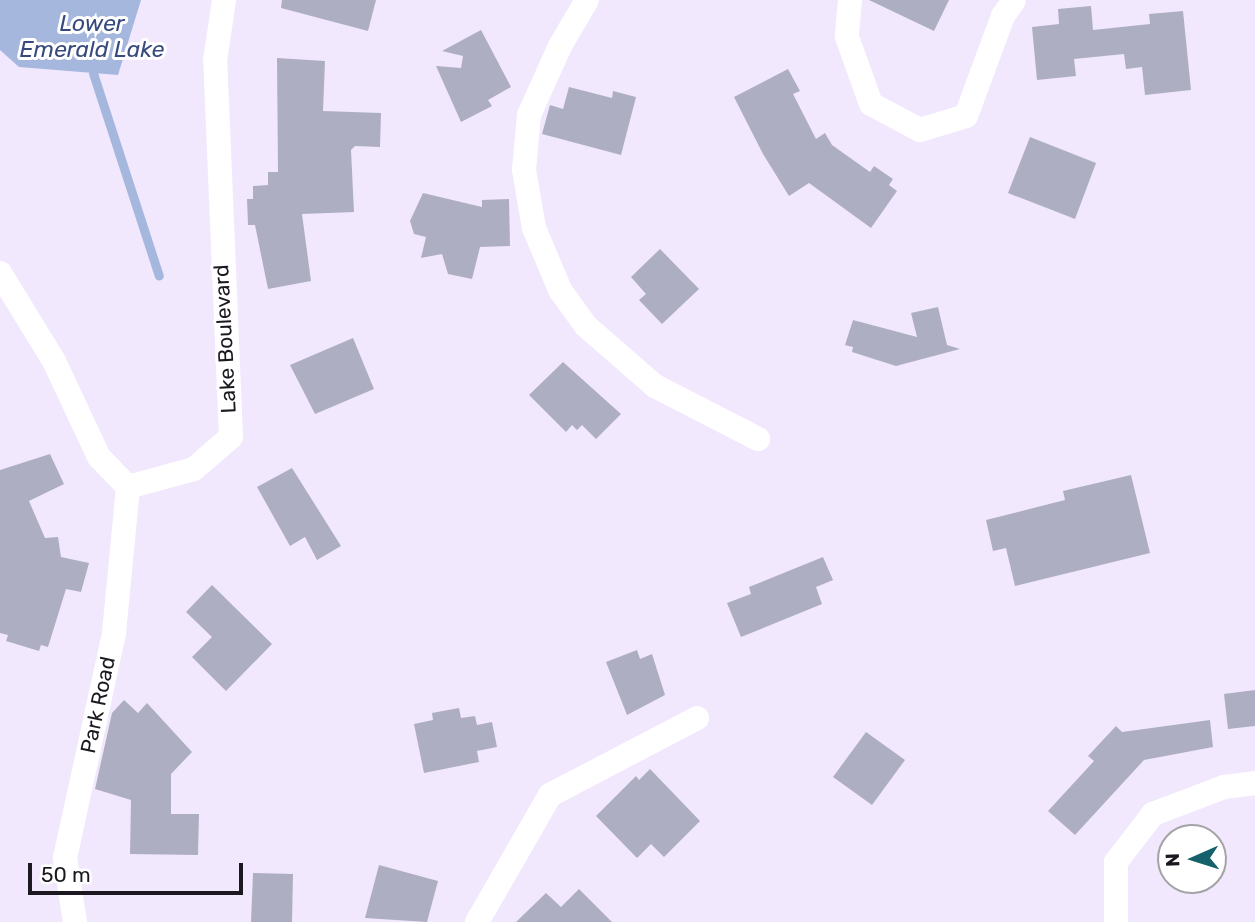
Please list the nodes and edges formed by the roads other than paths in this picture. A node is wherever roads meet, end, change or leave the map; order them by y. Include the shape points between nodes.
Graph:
1 (224, 0) edge
2 (587, 0) edge
3 (850, 0) edge
4 (1014, 0) edge
5 (0, 273) edge
6 (758, 439) dead end
7 (128, 487) junction
8 (697, 718) dead end
9 (1255, 783) edge
10 (75, 922) edge
11 (477, 922) edge
12 (1116, 922) edge

1 - 7 street, Lake Boulevard via 215,61 231,438 194,469
2 - 6 street via 559,46 529,116 524,170 534,228 560,290 586,326 655,386
3 - 4 street via 846,37 871,104 919,130 966,116 1003,16
5 - 7 street via 54,361 99,457
7 - 10 street, Park Road via 114,633 65,858
8 - 11 street via 550,795
9 - 12 street via 1224,787 1153,814 1116,862

